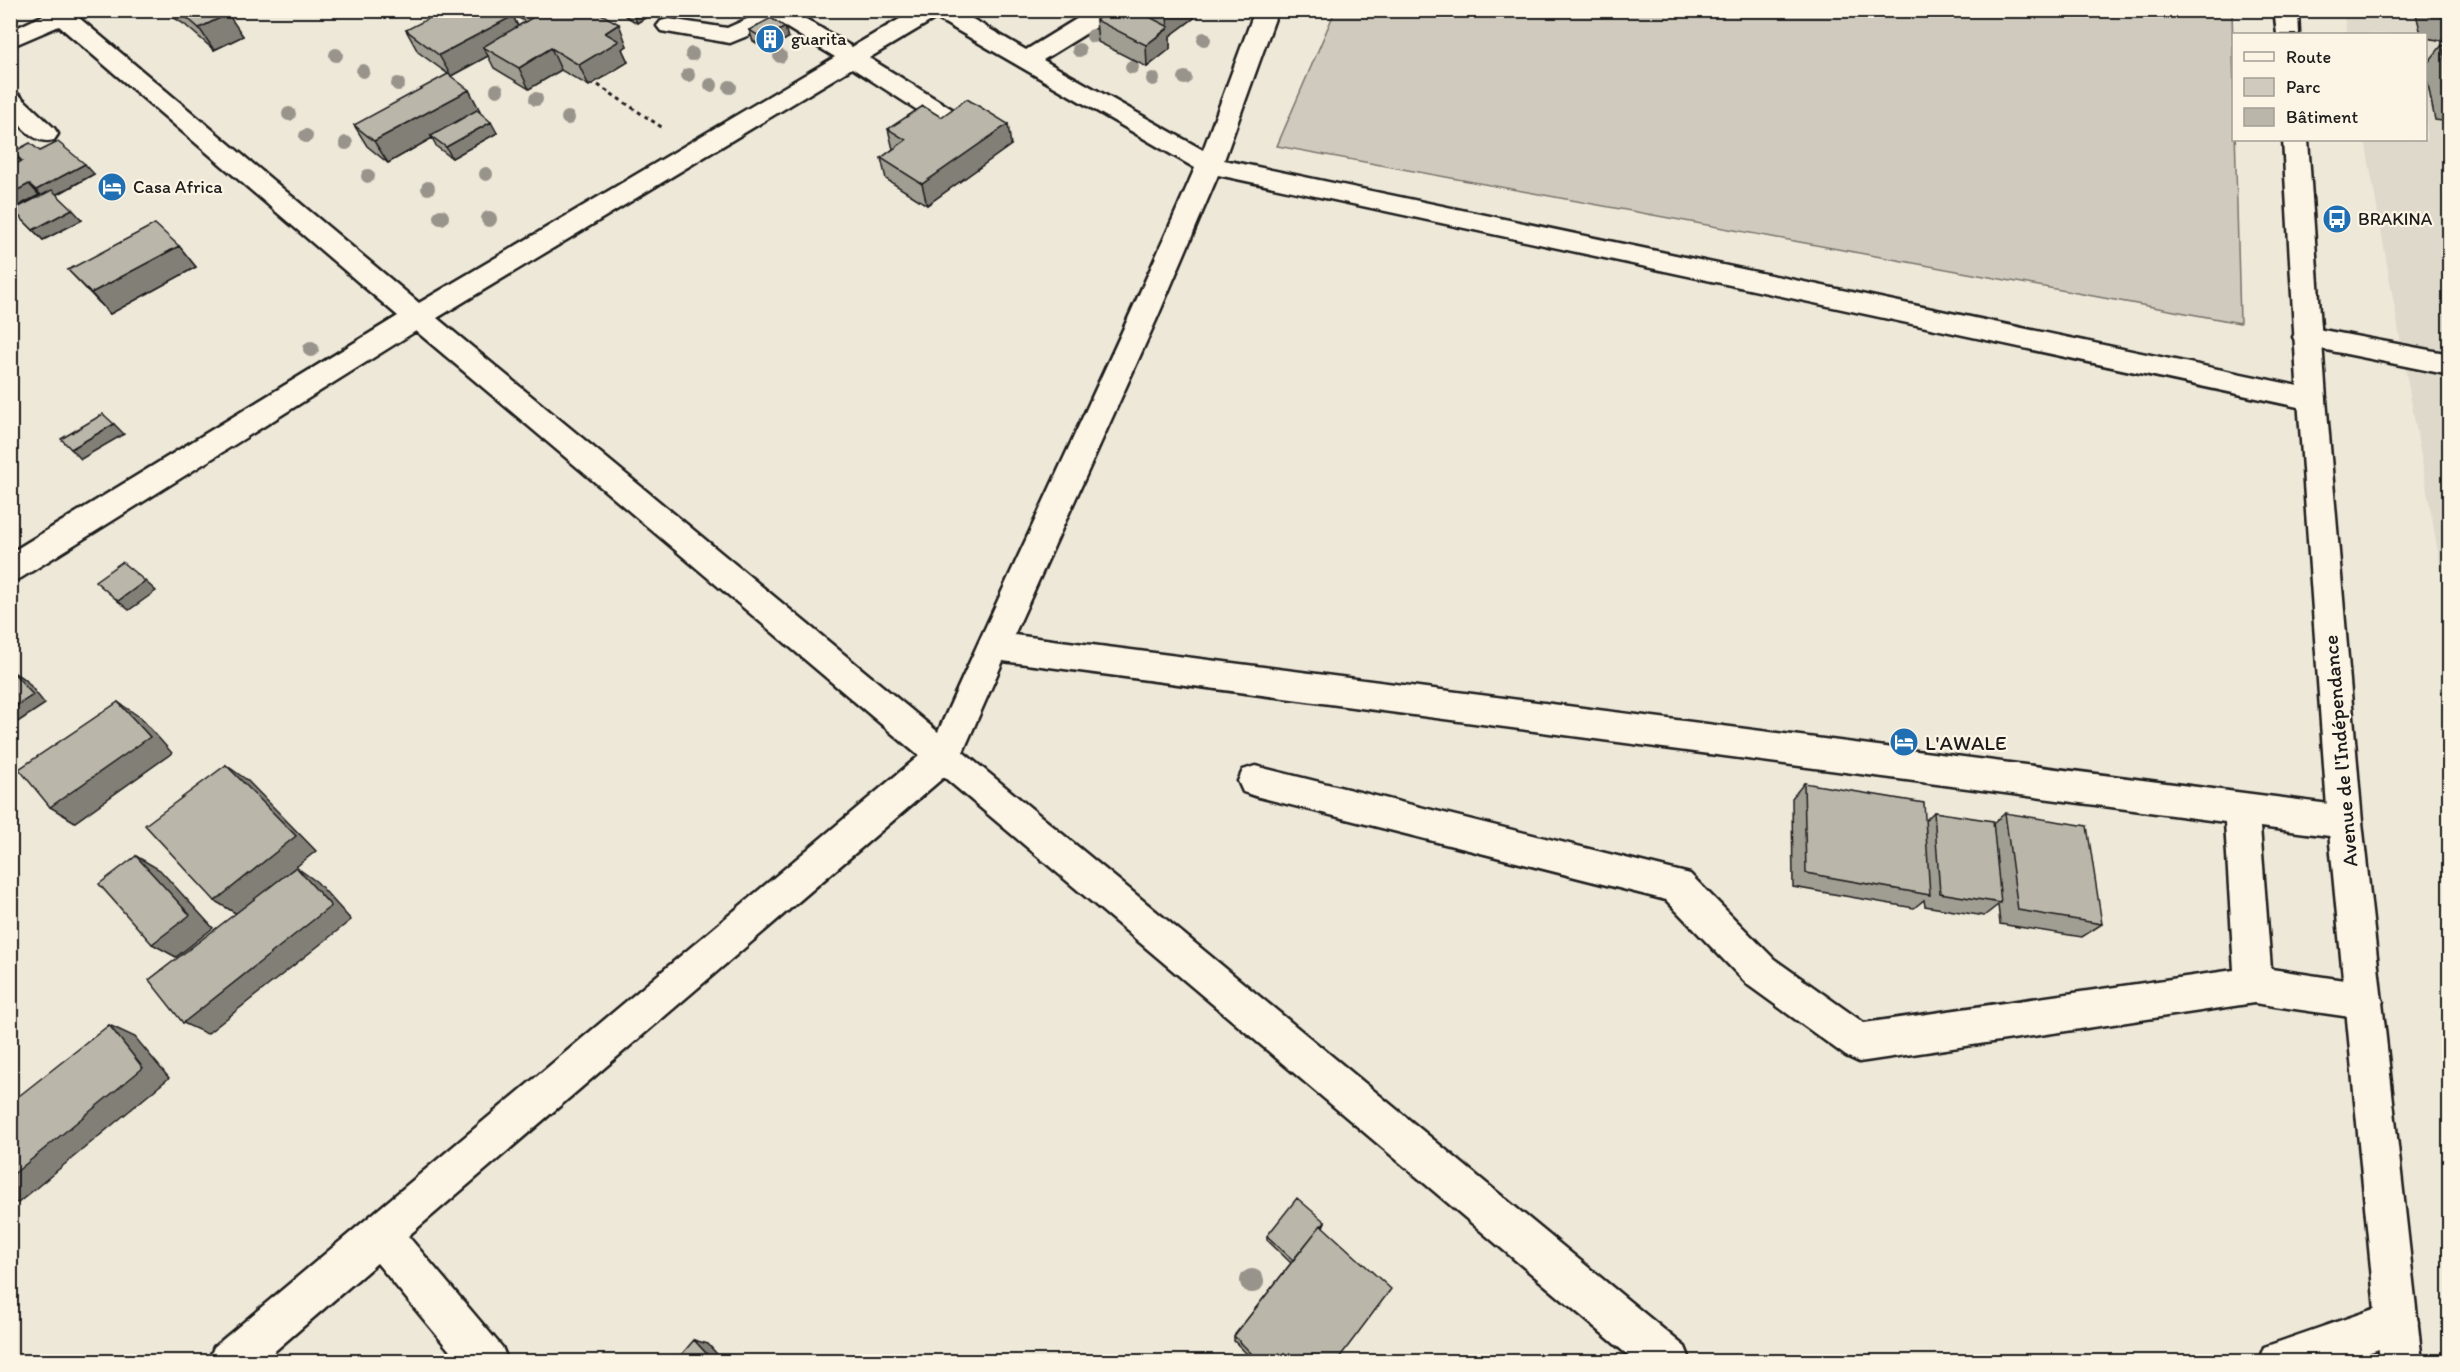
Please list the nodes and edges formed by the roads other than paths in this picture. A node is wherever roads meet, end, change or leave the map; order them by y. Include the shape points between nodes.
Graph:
1 (932, 10) edge
2 (939, 10) edge
3 (1108, 10) edge
4 (1267, 10) edge
5 (2286, 10) edge
6 (63, 12) edge
7 (669, 26) dead end
8 (2288, 33) edge
9 (10, 40) edge
10 (851, 58) junction
11 (1026, 60) junction
12 (10, 101) edge
13 (959, 125) edge
14 (45, 134) dead end
15 (2295, 141) edge
16 (1209, 165) junction
17 (417, 317) junction
18 (2307, 337) junction
19 (2450, 365) edge
20 (2312, 399) junction
21 (10, 569) edge
22 (992, 646) junction
23 (945, 755) junction
24 (1255, 782) dead end
25 (2241, 808) junction
26 (2345, 822) junction
27 (2254, 985) junction
28 (2364, 1001) junction
29 (380, 1234) junction
30 (2399, 1342) edge
31 (229, 1362) edge
32 (487, 1362) edge
33 (1670, 1362) edge
34 (2279, 1362) edge

1 - 10 main road
2 - 11 main road
3 - 11 main road
4 - 16 main road
5 - 8 main road
6 - 9 main road
6 - 17 main road
7 - 10 main road via 730,36 779,14
10 - 13 main road
10 - 17 main road
11 - 16 main road
12 - 14 main road
15 - 18 main road, Avenue de l'Indépendance
16 - 20 main road
16 - 22 main road
17 - 21 main road
17 - 23 main road
18 - 19 main road
18 - 20 main road, Avenue de l'Indépendance
20 - 26 main road, Avenue de l'Indépendance
22 - 23 main road
22 - 25 main road
23 - 29 main road
23 - 33 main road
24 - 27 main road via 1677,886 1761,972 1860,1043
25 - 26 main road
25 - 27 main road
26 - 28 main road, Avenue de l'Indépendance
27 - 28 main road
28 - 30 main road, Avenue de l'Indépendance
29 - 31 main road
29 - 32 main road
30 - 34 main road

